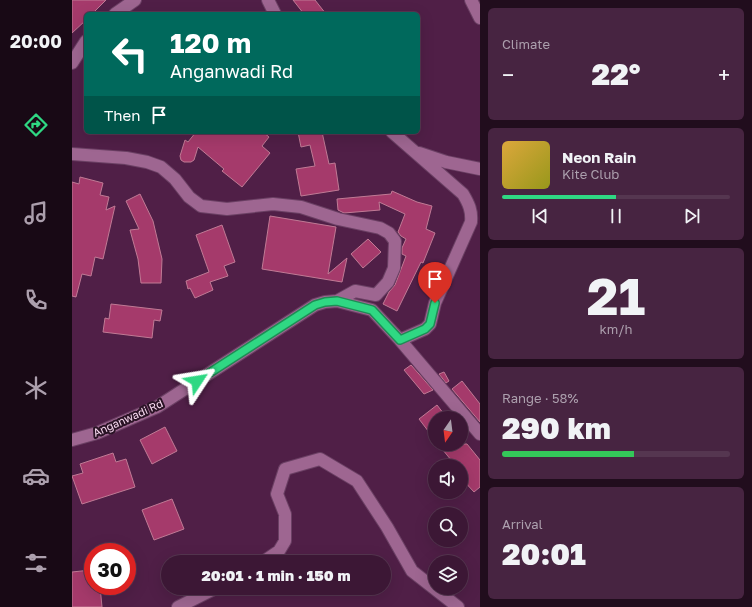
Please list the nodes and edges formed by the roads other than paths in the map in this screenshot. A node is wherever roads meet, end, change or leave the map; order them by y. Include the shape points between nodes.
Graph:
1 (136, 0) edge
2 (268, 0) edge
3 (471, 0) edge
4 (118, 12) edge
5 (274, 12) edge
6 (480, 18) edge
7 (84, 44) edge
8 (72, 63) edge
9 (394, 134) edge
10 (413, 152) junction
11 (72, 154) edge
12 (480, 169) edge
13 (337, 301) junction
14 (400, 340) junction
15 (480, 434) edge
16 (72, 440) edge
17 (273, 555) edge
18 (202, 595) edge
19 (178, 607) edge
20 (458, 607) edge

1 - 4 street
2 - 5 street
3 - 6 street
7 - 8 street
9 - 10 street
10 - 12 street
10 - 14 street via 463,194 472,215 435,303 430,324 425,329
11 - 13 street via 126,158 161,167 175,179 188,197 201,206 227,209 273,204 301,208 380,228 389,233 395,241 394,268 388,282 376,295 355,291
13 - 14 street, Anganwadi Rd via 372,310
13 - 16 street, Anganwadi Rd via 315,305 157,406 97,433
14 - 15 street, Anganwadi Rd
17 - 20 street via 285,541 286,514 276,494 285,469 320,459 356,481 387,527 412,572
18 - 19 street

